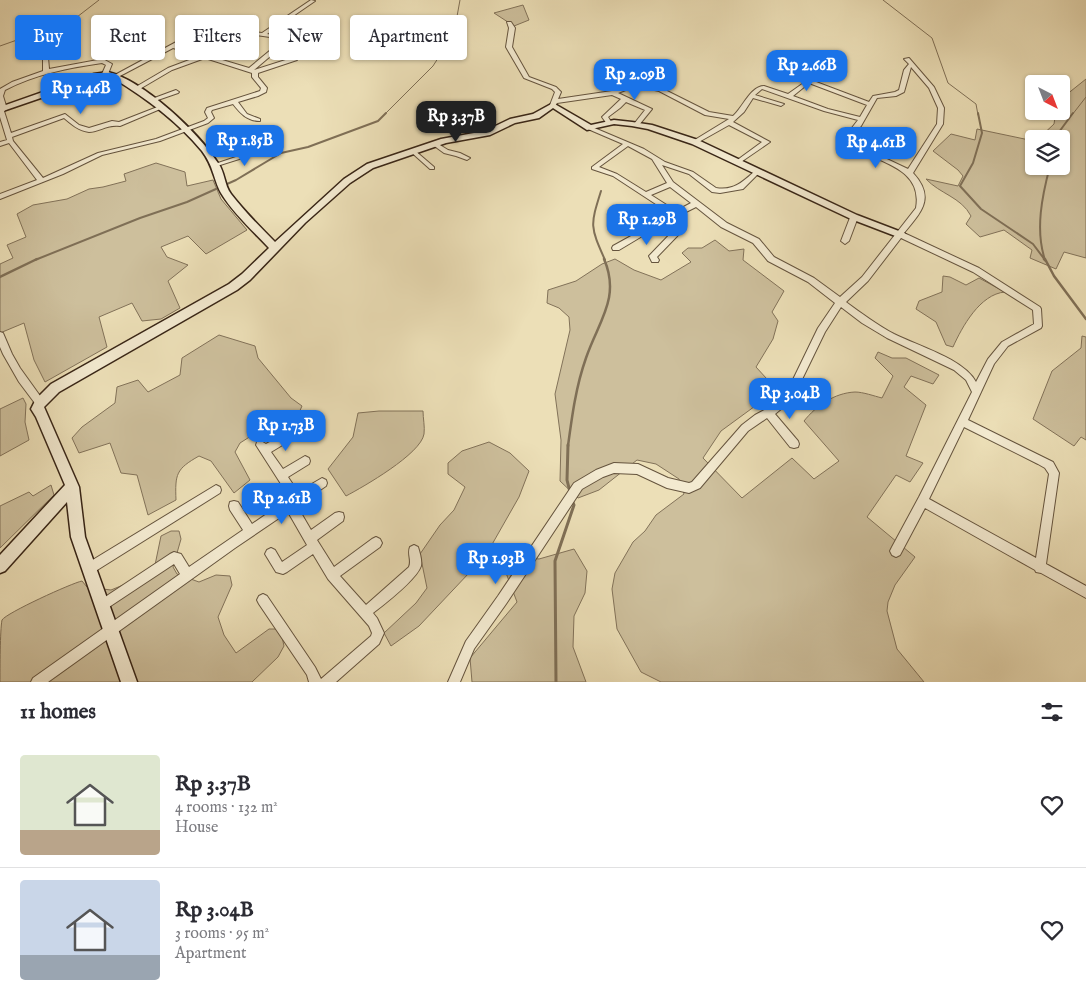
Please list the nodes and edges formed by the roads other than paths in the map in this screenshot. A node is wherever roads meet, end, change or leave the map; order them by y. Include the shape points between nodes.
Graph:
1 (313, 1) edge
2 (509, 23) dead end
3 (262, 35) joint
4 (174, 46) edge
5 (45, 60) edge
6 (194, 60) edge
7 (222, 60) edge
8 (291, 60) edge
9 (46, 71) junction
10 (252, 71) junction
11 (105, 74) junction
12 (116, 76) junction
13 (796, 76) dead end
14 (809, 81) junction
15 (136, 89) junction
16 (176, 92) dead end
17 (613, 93) junction
18 (752, 96) junction
19 (789, 96) junction
20 (625, 99) junction
21 (152, 100) junction
22 (234, 101) junction
23 (554, 103) junction
24 (780, 104) dead end
25 (870, 104) junction
26 (162, 107) junction
27 (2, 109) edge
28 (862, 119) junction
29 (258, 120) dead end
30 (731, 120) junction
31 (609, 124) junction
32 (637, 124) junction
33 (590, 128) junction
34 (186, 129) junction
35 (774, 136) dead end
36 (9, 138) junction
37 (695, 142) junction
38 (767, 142) junction
39 (0, 144) edge
40 (434, 144) junction
41 (627, 144) junction
42 (269, 148) dead end
43 (413, 151) junction
44 (467, 158) dead end
45 (655, 160) junction
46 (738, 162) junction
47 (215, 165) junction
48 (432, 168) dead end
49 (758, 172) junction
50 (909, 173) junction
51 (42, 180) junction
52 (671, 184) junction
53 (646, 195) junction
54 (0, 197) edge
55 (697, 203) junction
56 (676, 214) junction
57 (854, 217) junction
58 (665, 220) junction
59 (901, 235) junction
60 (845, 241) dead end
61 (274, 248) junction
62 (616, 248) dead end
63 (655, 260) dead end
64 (840, 302) junction
65 (0, 335) edge
66 (977, 393) junction
67 (40, 403) junction
68 (768, 412) junction
69 (962, 422) junction
70 (296, 432) dead end
71 (794, 444) dead end
72 (305, 461) dead end
73 (281, 476) junction
74 (322, 483) dead end
75 (72, 487) junction
76 (216, 490) dead end
77 (574, 492) joint
78 (923, 501) junction
79 (293, 502) junction
80 (566, 502) joint
81 (234, 506) dead end
82 (339, 517) dead end
83 (250, 531) junction
84 (312, 542) junction
85 (376, 543) dead end
86 (896, 551) dead end
87 (414, 552) dead end
88 (271, 554) dead end
89 (0, 566) edge
90 (90, 568) junction
91 (1040, 568) junction
92 (187, 575) junction
93 (332, 575) junction
94 (1086, 592) edge
95 (263, 600) dead end
96 (103, 605) junction
97 (365, 613) junction
98 (112, 629) junction
99 (37, 682) edge
100 (129, 682) edge
101 (316, 682) edge
102 (326, 682) edge
103 (454, 682) edge

1 - 3 street
2 - 23 street via 512,28 509,47 527,78 554,88 558,94
3 - 10 street via 287,39
4 - 12 street
5 - 9 street
6 - 15 street via 170,69
7 - 10 street
8 - 10 street
9 - 11 street via 106,61 109,64
9 - 27 street via 2,89
10 - 22 street via 264,88 263,92
11 - 12 street
11 - 27 street
12 - 15 street
13 - 14 street
14 - 19 street
14 - 25 street
15 - 21 street
16 - 21 street
17 - 20 street
17 - 23 street
17 - 30 street via 631,85 650,86 707,114
18 - 19 street via 762,87
18 - 24 street
18 - 30 street
19 - 28 street
20 - 31 street via 605,117
20 - 32 street via 649,109
21 - 26 street
22 - 29 street via 245,115
22 - 34 street via 209,109 211,119
23 - 33 street
23 - 40 street via 536,116 513,121 487,133
25 - 28 street
25 - 50 street via 876,97 900,92 909,62 932,88 941,108 940,124
26 - 34 street
26 - 36 street via 124,123 87,130 66,116
27 - 36 street
28 - 50 street via 847,138 848,142
30 - 37 street
30 - 38 street
31 - 32 street
31 - 33 street
32 - 37 street
33 - 41 street
34 - 47 street
34 - 51 street via 158,140 100,154
35 - 38 street
36 - 39 street
36 - 51 street
37 - 46 street
38 - 46 street
40 - 43 street
40 - 44 street via 446,152
41 - 45 street
41 - 53 street via 594,168 615,175
42 - 47 street
43 - 48 street
43 - 61 street via 375,163 358,174
45 - 49 street via 691,173 720,191 741,187
45 - 52 street
46 - 49 street
47 - 61 street via 221,186
49 - 57 street
50 - 59 street via 922,200
51 - 54 street
52 - 53 street
52 - 55 street
53 - 56 street
55 - 56 street
55 - 64 street via 724,224 756,241 771,259 811,280
56 - 58 street
57 - 59 street
57 - 60 street
58 - 62 street
58 - 63 street via 678,231 653,256
59 - 64 street via 865,279
59 - 66 street via 976,270 1037,308 1038,326 1000,348
61 - 67 street via 234,287 55,388
64 - 66 street via 890,336 957,367 969,377
64 - 68 street via 821,330 794,390 783,403
65 - 67 street via 12,364
66 - 69 street
67 - 75 street via 38,409
68 - 71 street
68 - 77 street via 745,428 696,485 689,488 668,483 638,469 614,468 578,486
69 - 78 street
69 - 91 street via 1053,470
70 - 73 street via 263,447
72 - 73 street
73 - 79 street
74 - 79 street
75 - 89 street
75 - 90 street via 78,537
76 - 90 street
77 - 80 street
78 - 86 street
78 - 91 street
79 - 83 street
79 - 84 street
80 - 103 street via 470,645
81 - 83 street
82 - 84 street
83 - 92 street
84 - 88 street via 281,568
84 - 93 street
85 - 93 street
87 - 97 street via 416,564 413,571
90 - 96 street
91 - 94 street
92 - 96 street via 174,558
92 - 98 street
93 - 97 street
95 - 101 street
96 - 98 street
97 - 102 street via 377,628 378,637
98 - 99 street
98 - 100 street

